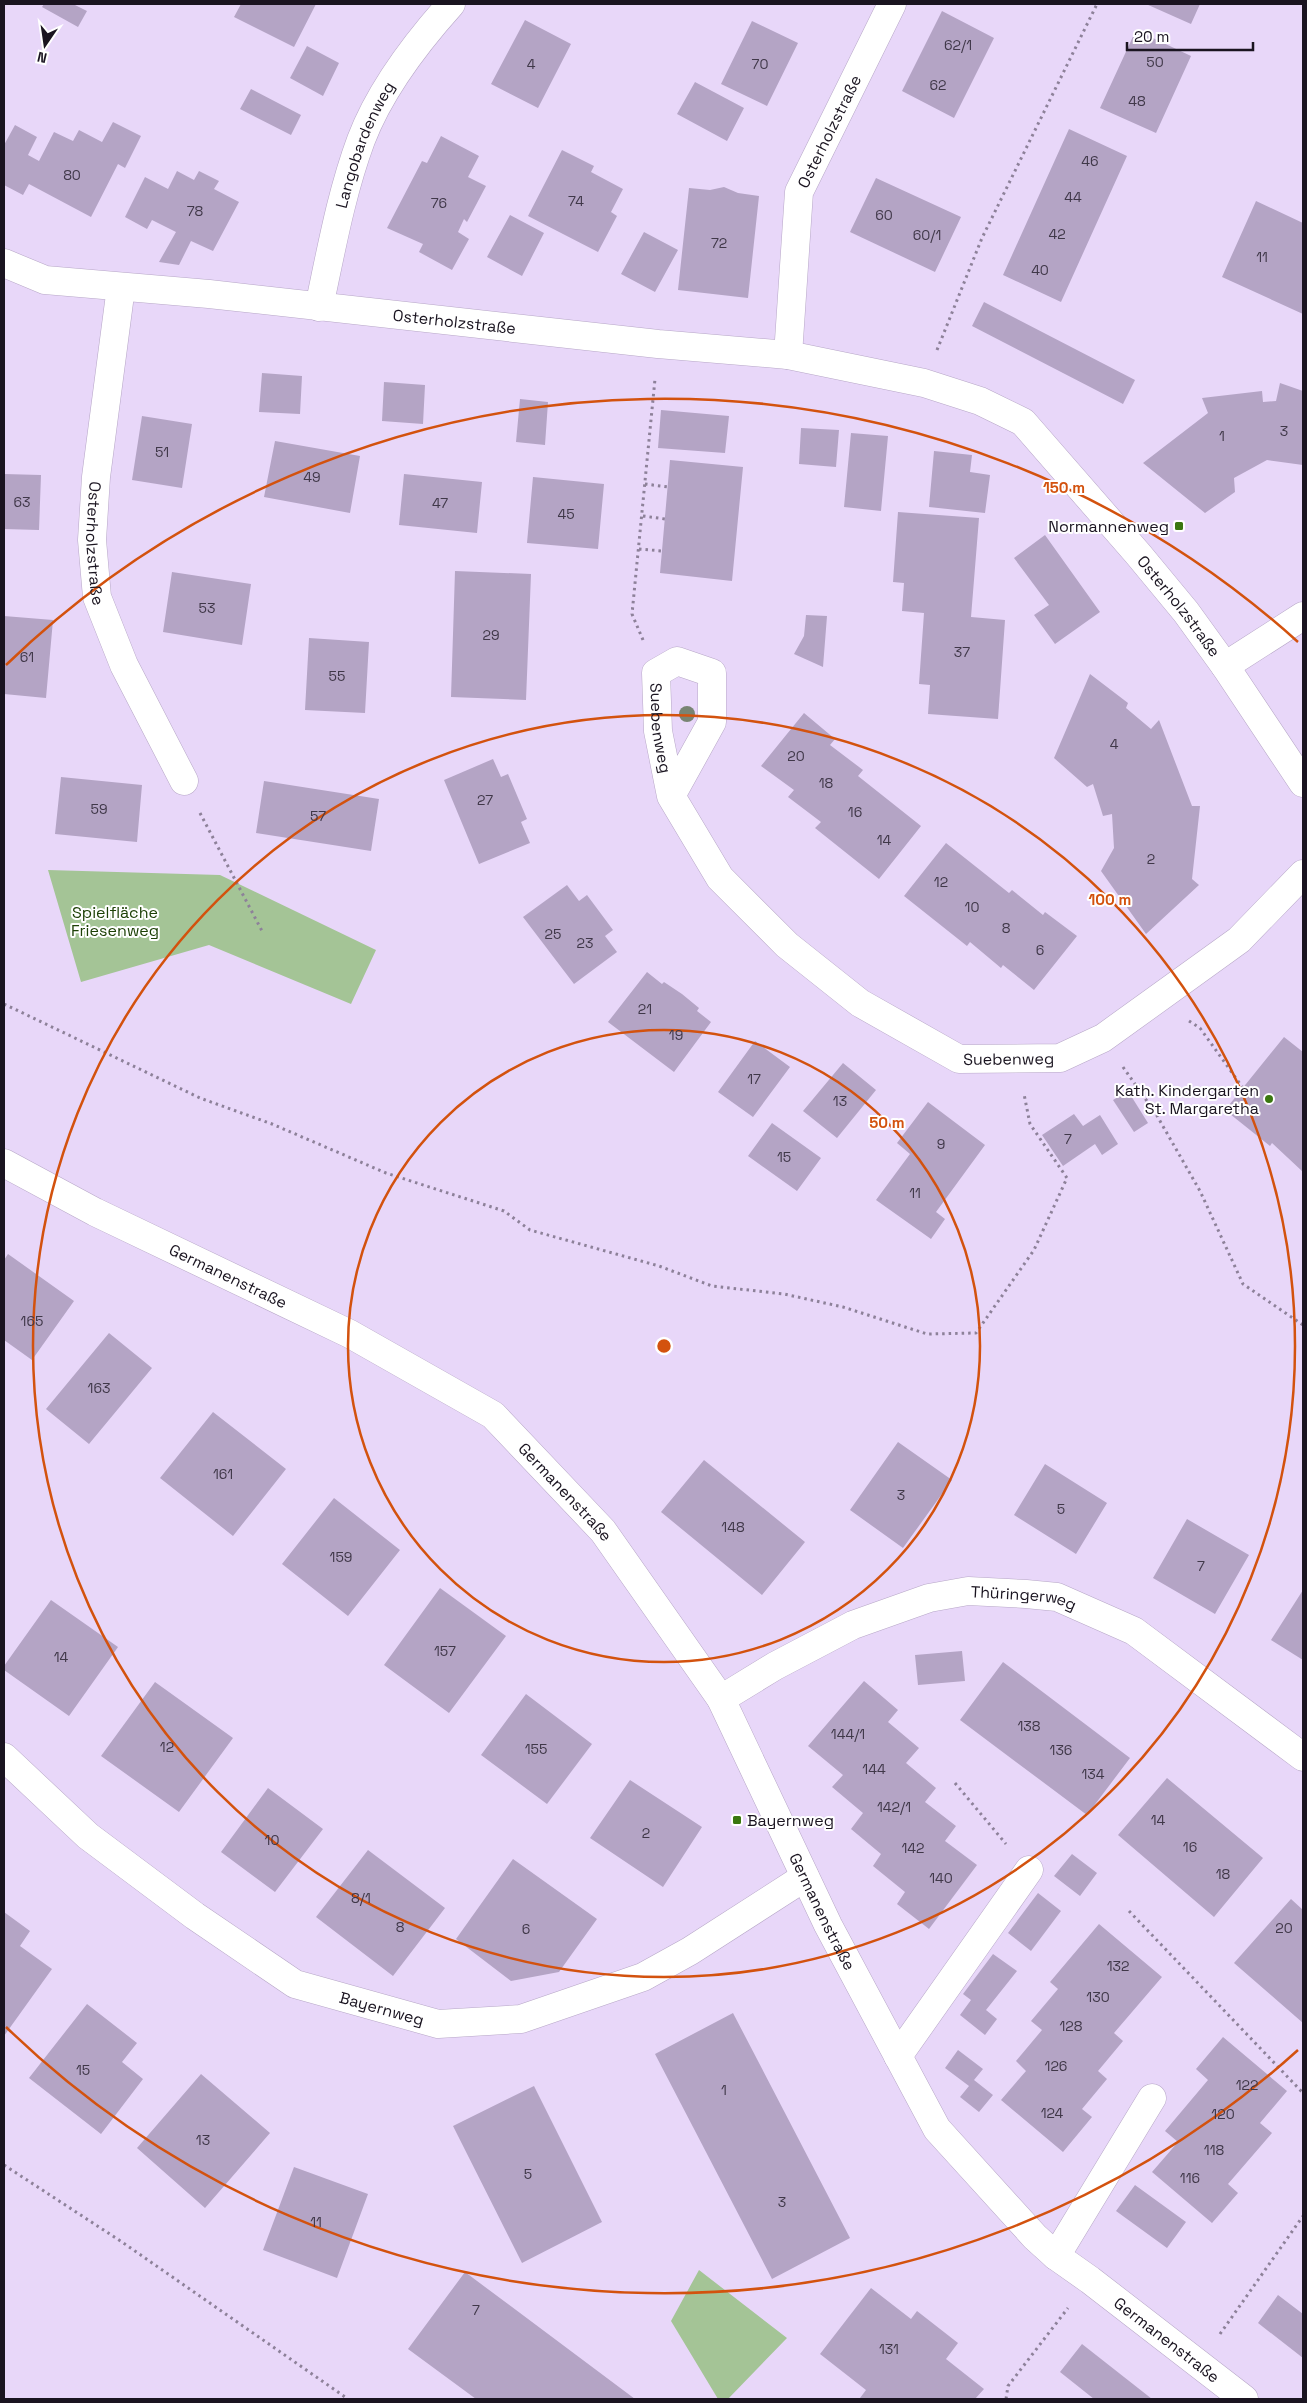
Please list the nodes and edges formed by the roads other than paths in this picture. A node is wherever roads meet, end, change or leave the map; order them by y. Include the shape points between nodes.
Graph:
1 (451, 4) edge
2 (892, 4) edge
3 (4, 263) edge
4 (121, 287) junction
5 (319, 307) junction
6 (788, 355) junction
7 (1303, 616) edge
8 (1225, 666) junction
9 (184, 781) road end
10 (1303, 783) edge
11 (671, 796) junction
12 (1303, 874) edge
13 (4, 1163) edge
14 (721, 1699) junction
15 (4, 1757) edge
16 (1303, 1757) edge
17 (1029, 1870) road end
18 (804, 1877) junction
19 (898, 2056) junction
20 (1152, 2098) dead end
21 (1056, 2256) junction
22 (1244, 2399) edge

1 - 5 street, Langobardenweg via 389,85 362,139 342,200
2 - 6 street, Osterholzstraße via 799,192
3 - 4 street, Osterholzstraße via 45,280
4 - 5 street, Osterholzstraße
4 - 9 street, Osterholzstraße via 96,477 92,540 97,597 124,664
5 - 6 street, Osterholzstraße
6 - 8 street, Osterholzstraße via 924,383 980,401 1022,422 1138,554
7 - 8 street
8 - 10 street, Osterholzstraße
11 - 11 street, Suebenweg via 712,722 712,673 677,661 656,673 658,731
11 - 12 street, Suebenweg via 720,878 787,945 860,1003 959,1059 1060,1058 1103,1038 1239,940
13 - 14 street, Germanenstraße via 95,1212 350,1334 493,1415 603,1531
14 - 16 street, Thüringerweg via 853,1625 929,1598 968,1591 1057,1597 1134,1631
14 - 18 street, Germanenstraße
15 - 18 street, Bayernweg via 88,1836 295,1984 438,2024 521,2019 643,1977 690,1951
17 - 19 street
18 - 19 street, Germanenstraße
19 - 21 street, Germanenstraße via 937,2129
20 - 21 street
21 - 22 street, Germanenstraße

